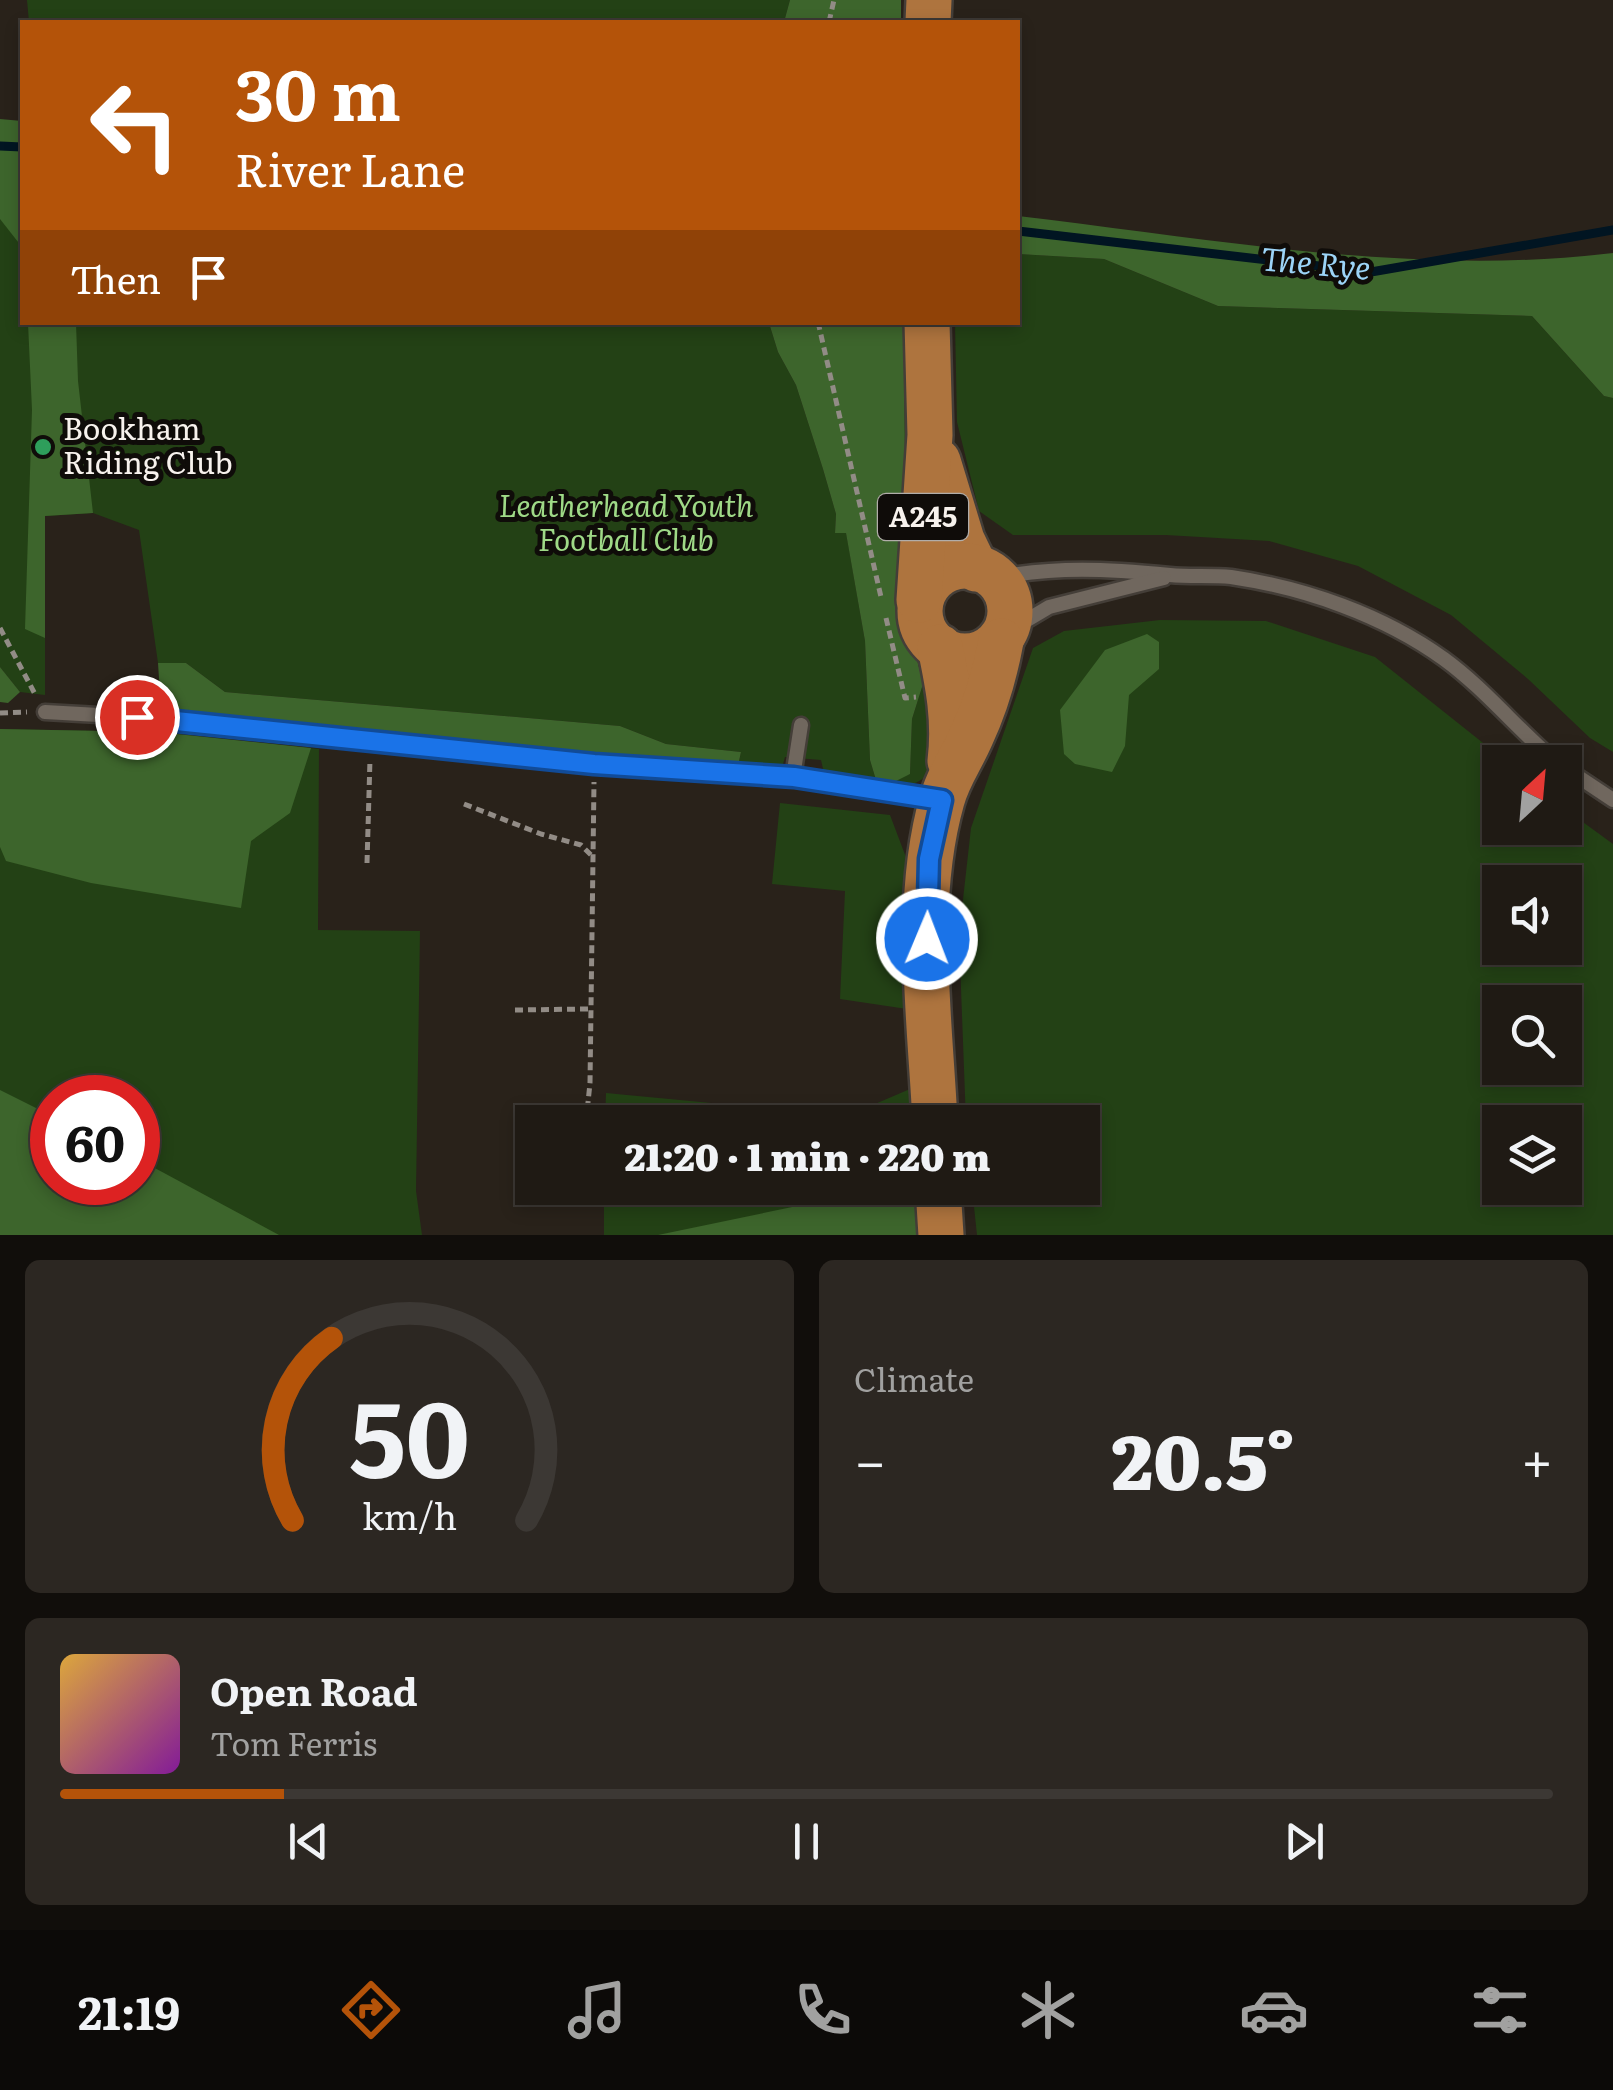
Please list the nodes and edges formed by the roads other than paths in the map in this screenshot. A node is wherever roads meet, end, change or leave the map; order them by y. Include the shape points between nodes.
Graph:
1 (928, 325) edge
2 (930, 435) junction
3 (986, 573) junction
4 (1174, 576) junction
5 (919, 600) junction
6 (1004, 637) junction
7 (940, 646) junction
8 (45, 712) road end
9 (800, 724) dead end
10 (1538, 745) edge
11 (794, 777) junction
12 (1582, 779) edge
13 (945, 791) junction
14 (1613, 800) edge
15 (934, 1105) edge
16 (939, 1205) edge
17 (942, 1235) edge

1 - 2 main road, A245
2 - 3 main road, A245 via 962,540
2 - 5 main road, A245
3 - 4 lane via 1076,568
3 - 5 main road via 948,570 936,575
3 - 6 main road via 1011,602
4 - 6 lane via 1049,607
4 - 10 lane via 1230,577 1302,593 1384,624 1445,660
5 - 7 main road via 922,628
6 - 7 main road via 990,650 965,656
6 - 13 main road via 972,736
7 - 13 main road via 953,736
8 - 11 lane
9 - 11 lane
11 - 13 lane
12 - 14 lane
13 - 15 main road via 929,859
16 - 17 main road

